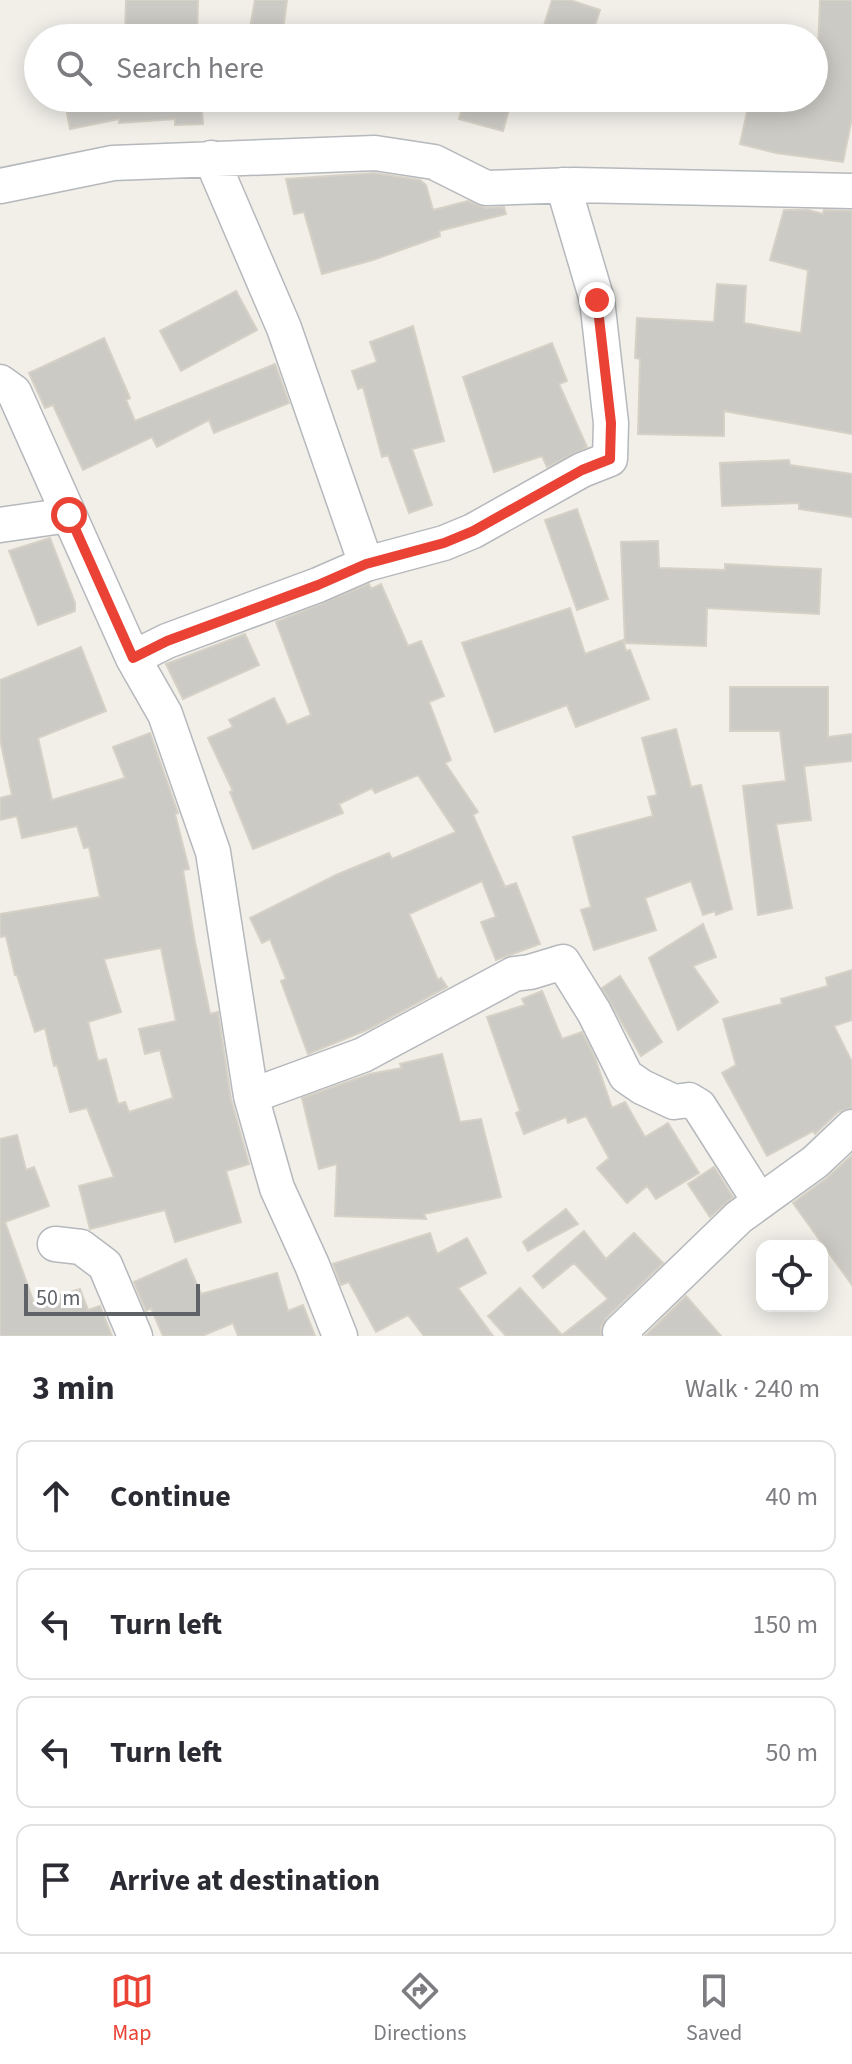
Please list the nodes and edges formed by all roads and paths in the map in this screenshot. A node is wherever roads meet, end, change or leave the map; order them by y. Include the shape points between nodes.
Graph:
1 (211, 158) junction
2 (563, 185) junction
3 (0, 186) edge
4 (852, 191) edge
5 (0, 382) edge
6 (69, 515) junction
7 (0, 525) edge
8 (366, 564) junction
9 (133, 658) junction
10 (251, 1096) junction
11 (852, 1127) edge
12 (760, 1202) junction
13 (55, 1244) dead end
14 (135, 1336) edge
15 (340, 1336) edge
16 (625, 1336) edge

1 - 2 street via 375,153 434,162 486,188
1 - 3 street via 113,163
1 - 8 street via 284,328
2 - 4 street
2 - 8 street via 597,300 610,459 473,531
5 - 6 street via 14,392
6 - 7 street
6 - 9 street
8 - 9 street
9 - 10 street via 165,714 213,852
10 - 12 street via 363,1055 514,974 563,962 626,1076 674,1102 689,1100 699,1106
10 - 15 street via 277,1188
11 - 12 street
12 - 16 street via 620,1332
13 - 14 street via 81,1247 105,1265

